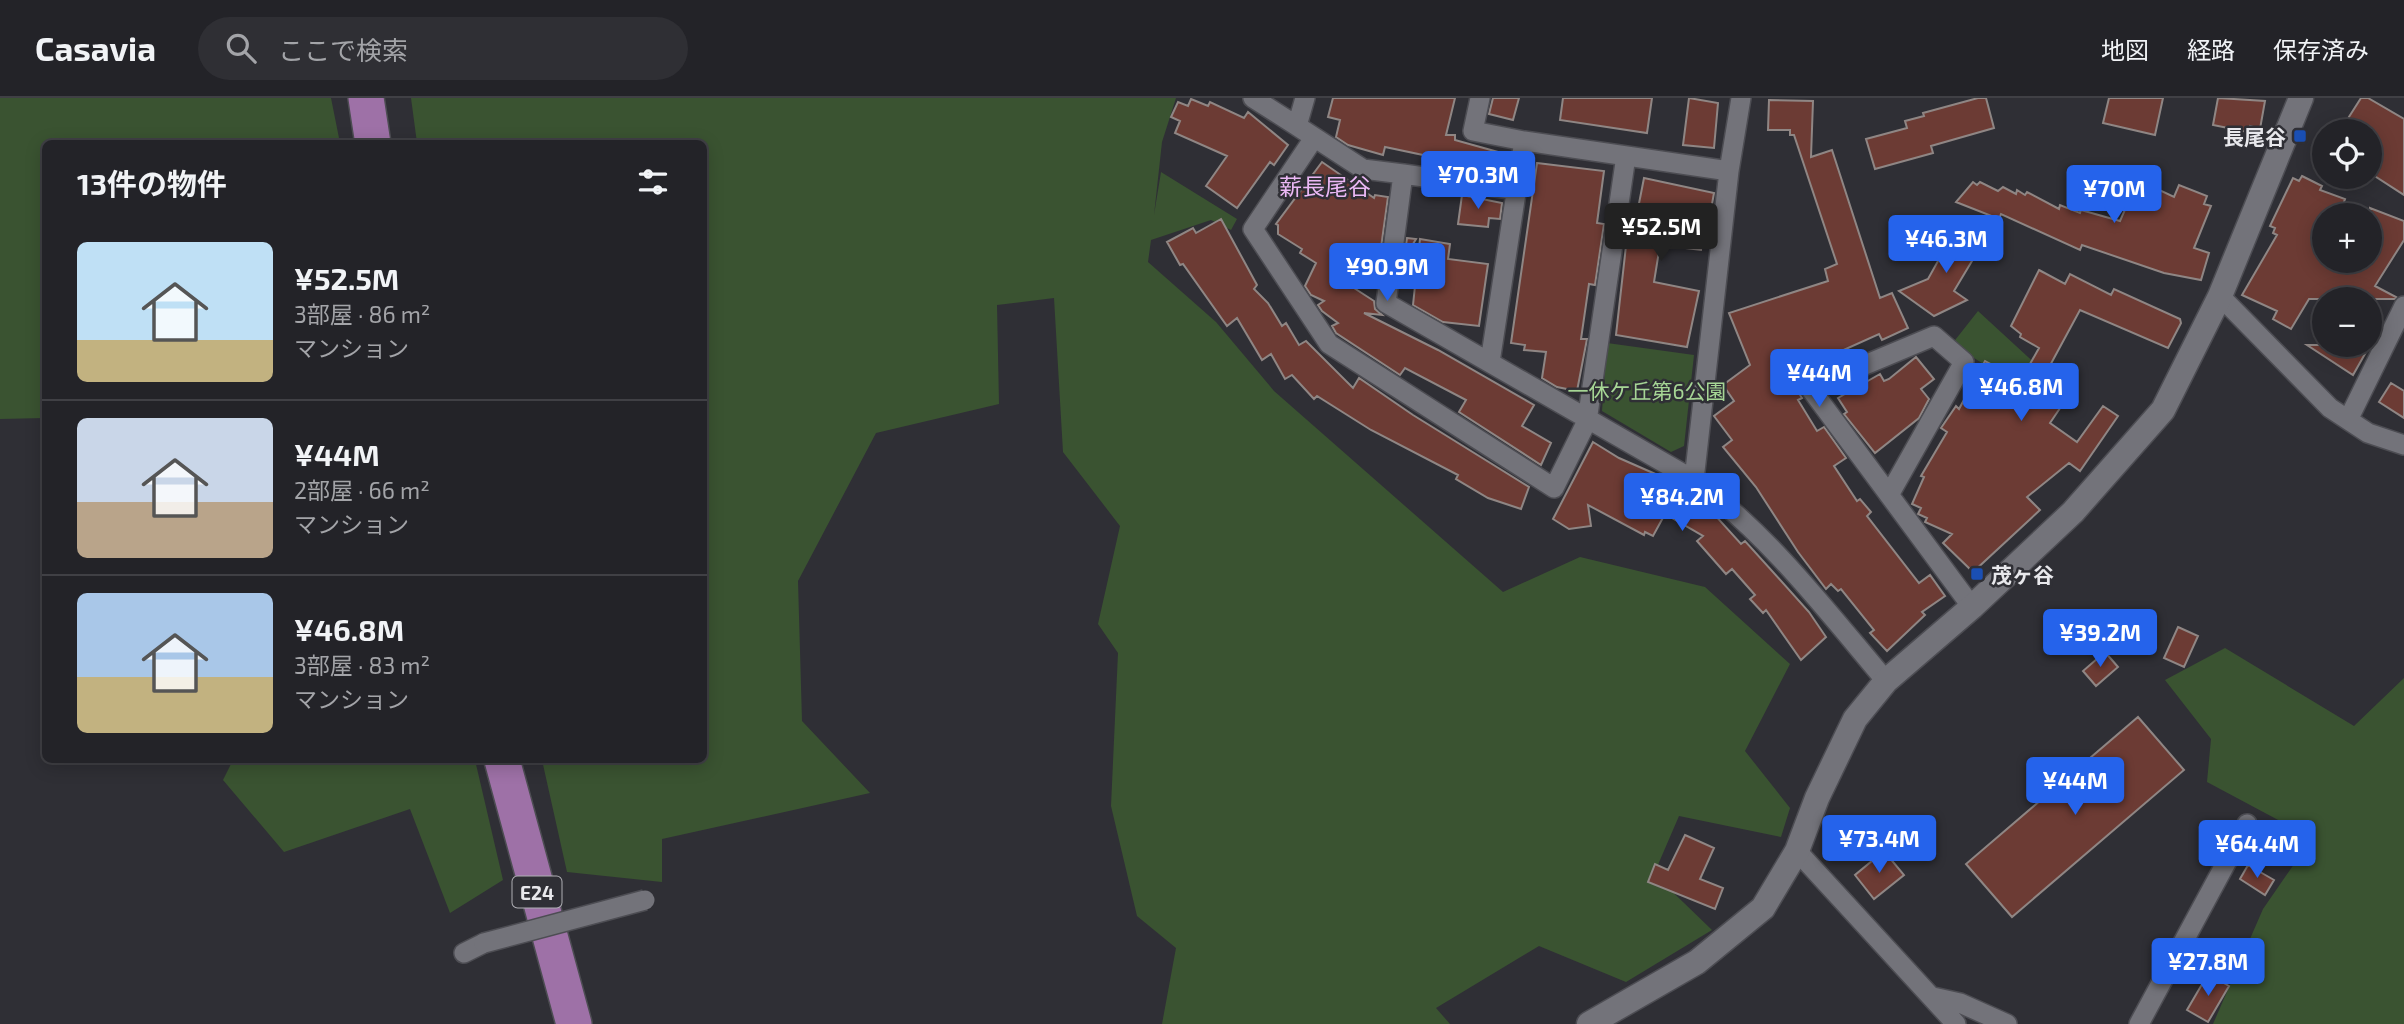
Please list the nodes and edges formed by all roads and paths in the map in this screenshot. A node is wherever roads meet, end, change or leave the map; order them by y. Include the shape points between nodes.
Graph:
1 (366, 98) edge
2 (379, 98) edge
3 (1253, 98) edge
4 (1305, 98) edge
5 (1480, 98) edge
6 (1741, 98) edge
7 (2301, 98) edge
8 (1297, 126) junction
9 (1314, 138) junction
10 (372, 140) edge
11 (385, 140) edge
12 (1524, 141) junction
13 (1626, 156) junction
14 (1729, 171) junction
15 (1403, 174) junction
16 (1517, 190) junction
17 (2220, 296) junction
18 (2404, 306) edge
19 (1490, 362) junction
20 (2349, 418) junction
21 (1587, 421) junction
22 (2404, 445) edge
23 (1694, 480) junction
24 (1889, 495) junction
25 (1972, 607) junction
26 (1886, 681) junction
27 (503, 763) edge
28 (517, 763) edge
29 (2247, 824) dead end
30 (1797, 851) junction
31 (645, 900) dead end
32 (464, 953) dead end
33 (1933, 997) junction
34 (573, 1024) edge
35 (588, 1024) edge
36 (1589, 1024) edge
37 (1956, 1024) edge
38 (2007, 1024) edge
39 (2139, 1024) edge

1 - 10 highway
2 - 11 highway
3 - 8 street
4 - 8 street
5 - 12 street via 1473,131
6 - 14 street
7 - 17 street
8 - 9 street
9 - 15 street via 1363,169
9 - 21 street via 1253,229 1329,344 1553,488
12 - 13 street
12 - 16 street
13 - 14 street
13 - 21 street
14 - 23 street
15 - 16 street
15 - 19 street via 1386,303
16 - 19 street
17 - 20 street via 2330,408
17 - 25 street via 2163,410 2073,512
18 - 20 street
19 - 21 street
20 - 22 street via 2368,433
21 - 23 street
23 - 26 street via 1727,505 1786,564
24 - 24 street via 1810,388 1934,336 1964,362
24 - 25 street
25 - 26 street
26 - 30 street via 1855,719 1816,798
27 - 34 highway, E24
28 - 35 highway, E24
29 - 39 street
30 - 33 street
30 - 36 street via 1763,908 1730,936 1697,962
31 - 32 street, bridge via 484,943
33 - 37 street
33 - 38 street via 1960,1003

